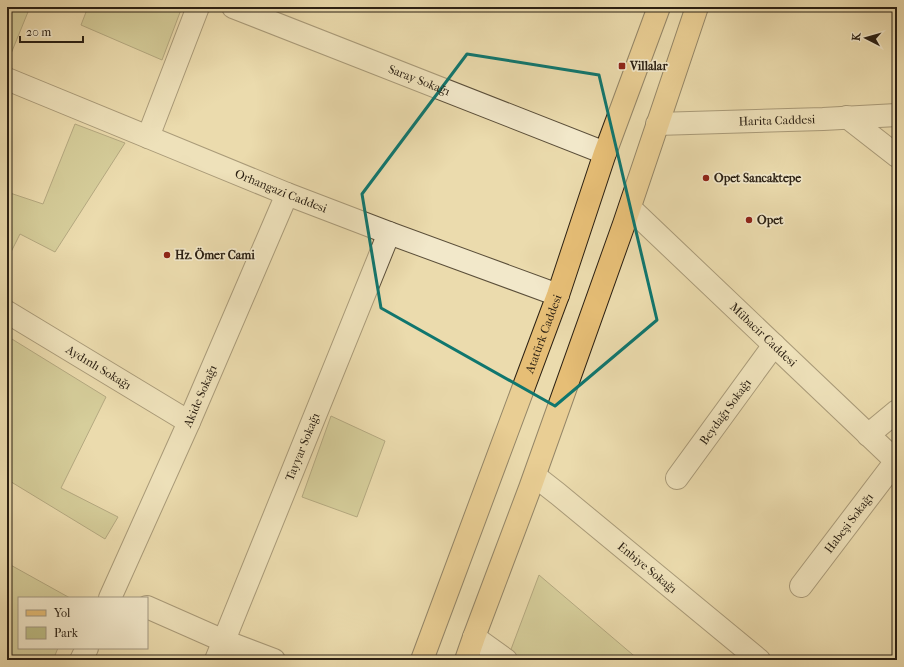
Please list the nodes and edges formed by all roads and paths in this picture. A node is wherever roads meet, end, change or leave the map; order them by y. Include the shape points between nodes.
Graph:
1 (198, 7) edge
2 (233, 7) edge
3 (660, 7) edge
4 (698, 7) edge
5 (7, 79) edge
6 (897, 115) edge
7 (847, 117) junction
8 (657, 124) junction
9 (148, 137) junction
10 (605, 154) junction
11 (897, 156) edge
12 (287, 194) junction
13 (630, 208) junction
14 (389, 233) junction
15 (558, 295) junction
16 (7, 312) edge
17 (774, 344) junction
18 (897, 411) edge
19 (189, 422) junction
20 (868, 435) junction
21 (896, 461) edge
22 (534, 476) junction
23 (677, 478) dead end
24 (801, 586) dead end
25 (116, 596) edge
26 (148, 608) edge
27 (474, 637) junction
28 (86, 649) edge
29 (220, 650) edge
30 (81, 660) edge
31 (274, 660) edge
32 (422, 660) edge
33 (466, 660) edge
34 (506, 660) edge
35 (759, 660) edge

1 - 9 street
2 - 10 street, Saray Sokağı
3 - 10 main road, Atatürk Caddesi
4 - 8 main road
5 - 9 street, Orhangazi Caddesi
6 - 7 street, Harita Caddesi
7 - 8 street, Harita Caddesi
7 - 11 street
8 - 13 main road
9 - 12 street, Orhangazi Caddesi
10 - 15 main road, Atatürk Caddesi
12 - 14 street, Orhangazi Caddesi
12 - 19 street, Akide Sokağı
13 - 17 street, Mübacir Caddesi
13 - 22 main road
14 - 15 street, Orhangazi Caddesi
14 - 29 street, Tayyar Sokağı
15 - 32 main road, Atatürk Caddesi
16 - 19 street, Aydınlı Sokağı
17 - 20 street, Mübacir Caddesi
17 - 23 street, Beydağı Sokağı
18 - 20 street
19 - 25 street, Akide Sokağı
20 - 21 street, Mübacir Caddesi
21 - 24 street, Habeşi Sokağı
22 - 27 main road
22 - 35 street, Enbiye Sokağı
26 - 29 street
27 - 33 main road
27 - 34 street
28 - 30 street
29 - 31 street

